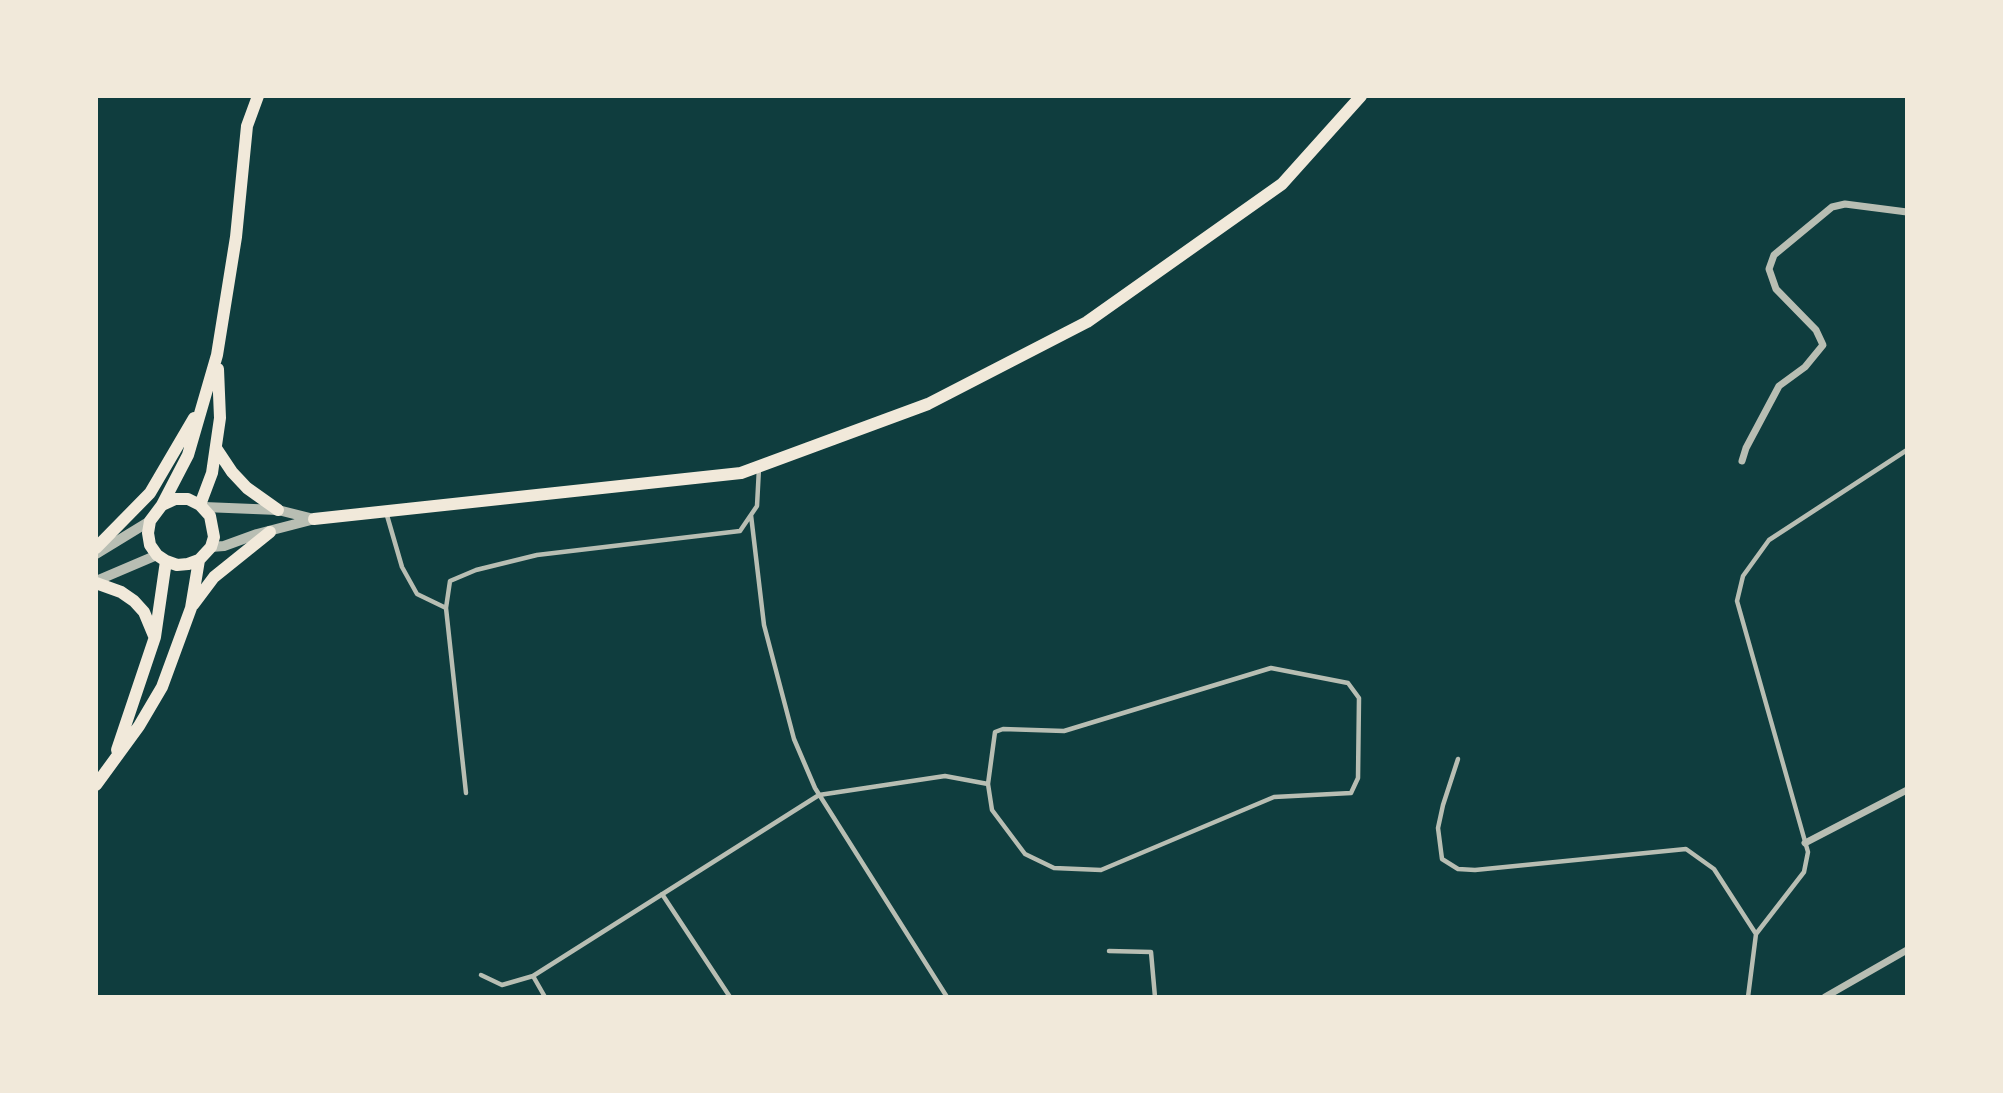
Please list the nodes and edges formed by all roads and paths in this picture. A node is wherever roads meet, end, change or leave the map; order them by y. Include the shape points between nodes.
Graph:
1 (258, 96) edge
2 (1361, 96) edge
3 (1907, 212) edge
4 (218, 355) junction
5 (206, 401) junction
6 (216, 447) junction
7 (1907, 450) edge
8 (1742, 461) dead end
9 (759, 467) junction
10 (162, 505) junction
11 (202, 506) junction
12 (278, 510) junction
13 (386, 511) junction
14 (751, 515) junction
15 (314, 519) junction
16 (150, 521) junction
17 (270, 532) junction
18 (211, 547) junction
19 (96, 548) edge
20 (96, 554) edge
21 (161, 558) junction
22 (199, 560) junction
23 (96, 582) edge
24 (191, 608) junction
25 (446, 608) junction
26 (155, 637) junction
27 (114, 759) junction
28 (1458, 759) dead end
29 (988, 784) junction
30 (96, 785) edge
31 (1907, 790) edge
32 (466, 793) dead end
33 (819, 794) junction
34 (1805, 843) junction
35 (662, 894) junction
36 (1756, 934) junction
37 (1907, 950) edge
38 (1109, 951) dead end
39 (481, 975) dead end
40 (533, 976) junction
41 (545, 997) edge
42 (730, 997) edge
43 (947, 997) edge
44 (1155, 997) edge
45 (1748, 997) edge
46 (1825, 997) edge

1 - 4 main road via 247,126
2 - 9 main road via 1282,184 1087,322 928,404
3 - 8 street via 1832,206 1774,254 1769,270 1776,289 1816,330 1823,345 1805,367 1779,386
4 - 5 main road
4 - 6 main road
5 - 10 main road via 188,455
5 - 19 main road via 150,493
6 - 11 main road
6 - 12 main road via 247,488
7 - 34 lane via 1769,540 1743,576 1737,601
9 - 13 main road via 741,473
9 - 14 lane via 757,506
10 - 11 main road via 188,499
10 - 16 main road
11 - 12 street
11 - 18 main road via 214,526
12 - 15 street
13 - 15 main road
13 - 25 lane via 402,567 417,594
14 - 25 lane via 740,531 537,555 475,570 450,580
14 - 33 lane via 764,625 793,739
15 - 17 street
16 - 20 street
16 - 21 main road via 150,545
17 - 18 street
17 - 24 main road via 214,577
18 - 22 main road
21 - 22 main road via 177,565
21 - 23 street
21 - 26 main road
22 - 24 main road
23 - 26 main road via 134,601
24 - 27 main road via 162,687
25 - 32 lane
26 - 27 main road
27 - 30 main road
28 - 36 lane via 1438,828 1442,859 1458,869 1686,849 1714,869
29 - 29 lane via 992,810 1025,854 1054,868 1101,870 1274,797 1351,793 1358,778 1359,698 1348,683 1271,668 1064,731 1003,729 995,733
29 - 33 lane via 946,776
31 - 34 street
33 - 35 lane
33 - 43 lane
34 - 36 lane via 1804,872
35 - 40 lane
35 - 42 lane
36 - 45 lane
37 - 46 street
38 - 44 lane via 1151,952
39 - 40 lane via 502,985
40 - 41 lane

